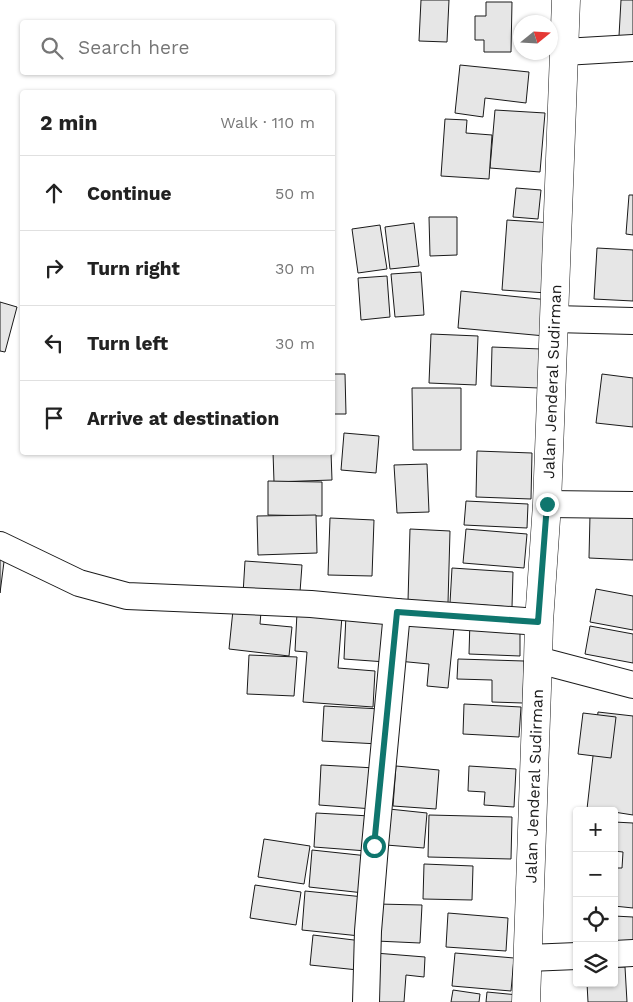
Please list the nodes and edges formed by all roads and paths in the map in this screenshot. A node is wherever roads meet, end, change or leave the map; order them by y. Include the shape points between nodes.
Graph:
1 (566, 0) edge
2 (633, 48) edge
3 (564, 52) junction
4 (554, 319) junction
5 (633, 321) edge
6 (547, 504) junction
7 (633, 505) edge
8 (0, 545) edge
9 (397, 612) junction
10 (538, 622) junction
11 (538, 660) junction
12 (633, 685) edge
13 (633, 953) edge
14 (618, 954) edge
15 (573, 956) edge
16 (528, 958) junction
17 (366, 1002) edge
18 (526, 1002) edge

1 - 3 main road, Jalan Jenderal Sudirman
2 - 3 street
3 - 4 main road, Jalan Jenderal Sudirman
4 - 5 street
4 - 6 main road, Jalan Jenderal Sudirman
6 - 7 street
6 - 10 main road, Jalan Jenderal Sudirman
8 - 9 street via 80,583 127,596 311,604
9 - 10 street
9 - 17 street via 368,931
10 - 11 main road, Jalan Jenderal Sudirman
11 - 12 street
11 - 16 main road, Jalan Jenderal Sudirman
13 - 14 street
15 - 16 street
16 - 18 main road, Jalan Jenderal Sudirman

